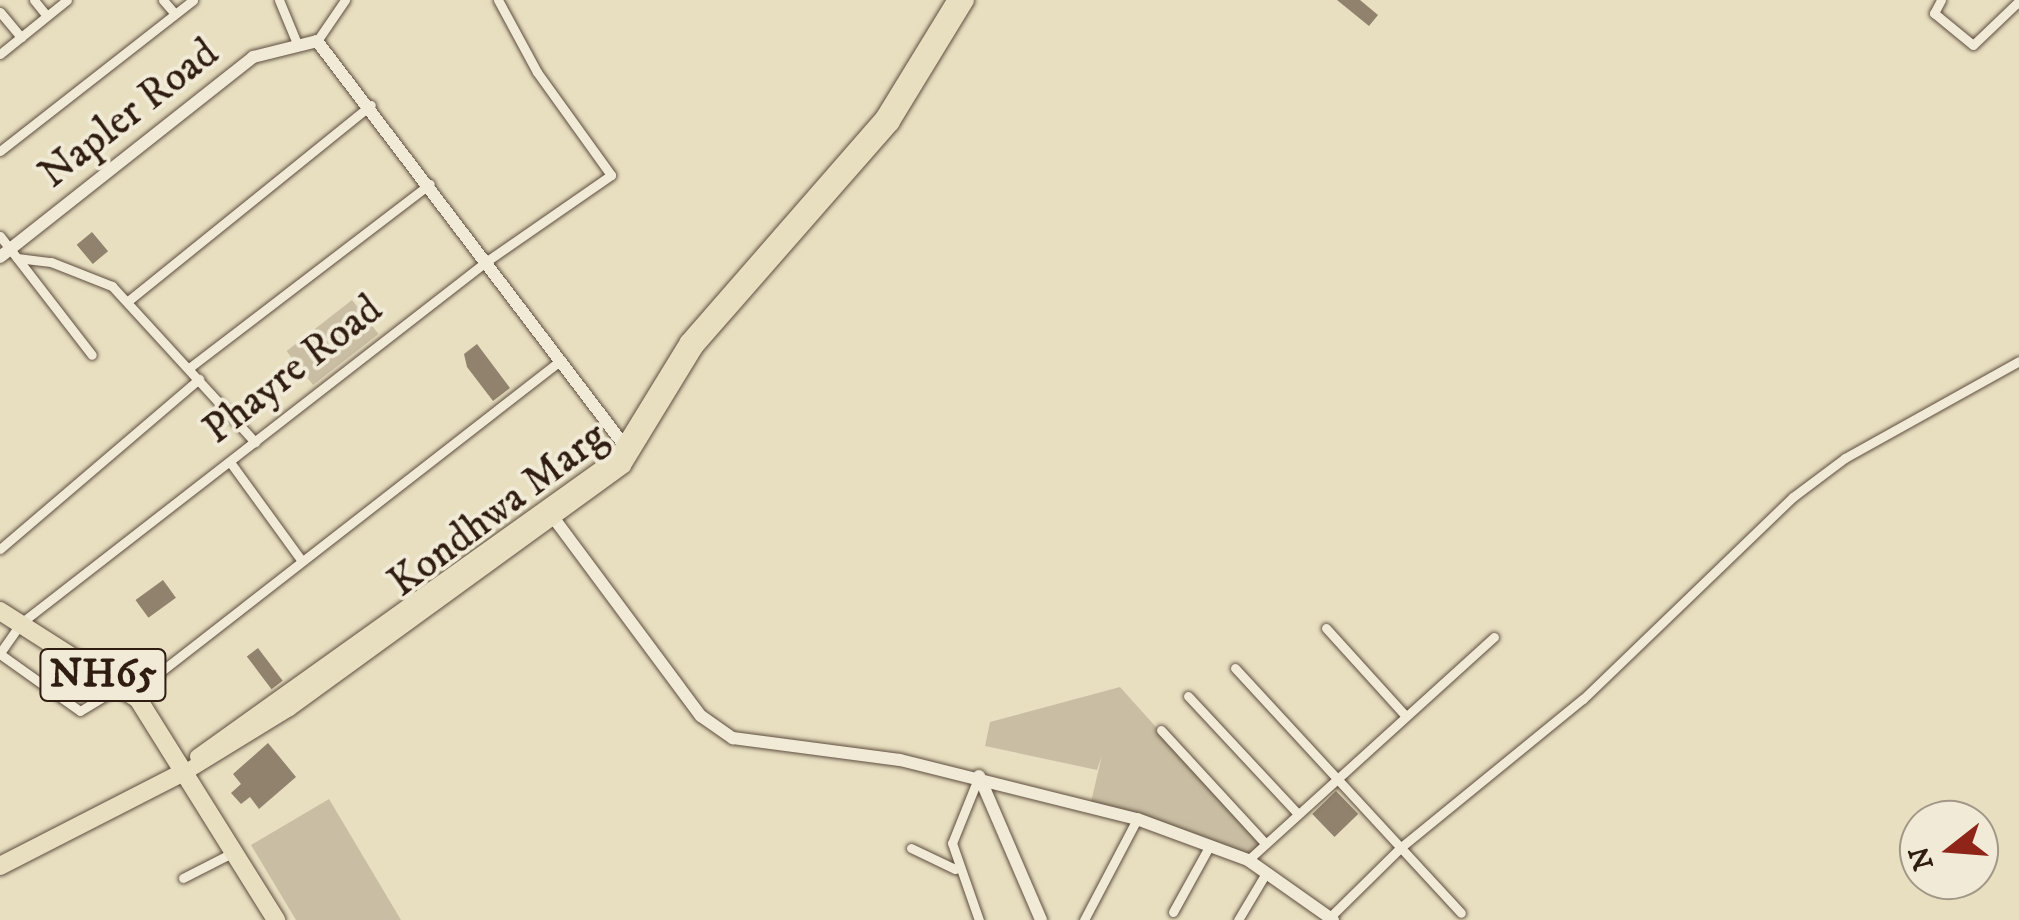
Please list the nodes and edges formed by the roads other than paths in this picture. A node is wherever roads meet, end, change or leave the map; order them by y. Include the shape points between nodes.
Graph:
1 (34, 0) edge
2 (67, 0) edge
3 (162, 0) edge
4 (193, 0) edge
5 (279, 0) edge
6 (345, 0) edge
7 (498, 0) edge
8 (954, 0) edge
9 (966, 0) edge
10 (1941, 0) edge
11 (2019, 1) edge
12 (0, 12) edge
13 (175, 14) junction
14 (46, 15) junction
15 (21, 37) junction
16 (296, 41) junction
17 (316, 41) junction
18 (0, 54) edge
19 (370, 105) junction
20 (0, 151) edge
21 (430, 184) junction
22 (0, 236) edge
23 (9, 255) edge
24 (486, 260) junction
25 (128, 301) junction
26 (92, 355) dead end
27 (561, 360) junction
28 (2019, 361) edge
29 (189, 368) junction
30 (200, 380) junction
31 (254, 442) junction
32 (629, 451) junction
33 (230, 462) junction
34 (550, 514) junction
35 (0, 549) edge
36 (302, 561) junction
37 (0, 611) edge
38 (20, 624) junction
39 (1326, 628) dead end
40 (1494, 637) dead end
41 (0, 653) edge
42 (1235, 668) dead end
43 (126, 690) junction
44 (1188, 696) dead end
45 (1404, 714) junction
46 (1161, 730) dead end
47 (182, 769) junction
48 (1333, 775) junction
49 (978, 776) junction
50 (154, 783) junction
51 (207, 800) junction
52 (1296, 812) junction
53 (1137, 819) junction
54 (1265, 843) junction
55 (1210, 844) junction
56 (911, 848) dead end
57 (1400, 848) junction
58 (234, 852) junction
59 (1248, 860) junction
60 (0, 866) edge
61 (955, 869) junction
62 (1266, 872) junction
63 (183, 878) dead end
64 (1173, 912) dead end
65 (1461, 913) dead end
66 (1330, 919) edge
67 (276, 920) edge
68 (978, 920) edge
69 (1041, 920) edge
70 (1084, 920) edge
71 (1238, 920) edge

1 - 14 street
2 - 14 street
3 - 13 street
4 - 13 street
5 - 16 street
6 - 17 street
7 - 24 street, Phayre Road via 537,72 611,175
8 - 32 main road, Kondhwa Marg via 882,116 687,340
9 - 32 main road, Kondhwa Marg via 891,123 695,348
10 - 11 street via 1934,13 1973,46
12 - 15 street
13 - 20 street
14 - 15 street
15 - 18 street
16 - 17 street, Napler Road
16 - 23 street, Napler Road via 253,57
17 - 19 street
19 - 21 street
19 - 25 street
21 - 24 street
21 - 29 street
22 - 23 street
23 - 25 street via 81,272
23 - 26 street
24 - 27 street
24 - 31 street, Phayre Road
25 - 29 street
27 - 32 street
27 - 36 street
28 - 57 street via 1845,458 1794,498 1583,699
29 - 30 street
30 - 31 street
30 - 35 street
31 - 33 street, Phayre Road
32 - 34 main road, Kondhwa Marg
33 - 36 street
33 - 38 street, Phayre Road
34 - 47 main road, Kondhwa Marg via 271,714
34 - 49 street via 716,729 754,744
36 - 43 street
37 - 38 highway, NH65
38 - 41 street, Phayre Road
38 - 43 highway, NH65
39 - 45 street
40 - 45 street
41 - 43 street via 80,710
42 - 48 street
43 - 47 highway, NH65
44 - 52 street
45 - 48 street
46 - 54 street
47 - 50 highway, NH65
47 - 51 highway, NH65
48 - 52 street
48 - 57 street
49 - 53 street
49 - 61 street via 952,844
49 - 69 street
50 - 51 highway via 186,781
50 - 60 highway, NH65
51 - 58 highway, NH65
52 - 54 street
53 - 55 street
53 - 70 street
54 - 59 street
55 - 59 street
55 - 64 street
56 - 61 street
57 - 65 street
57 - 66 street
58 - 63 street
58 - 67 highway, NH65
59 - 62 street
61 - 68 street
62 - 66 street
62 - 71 street

